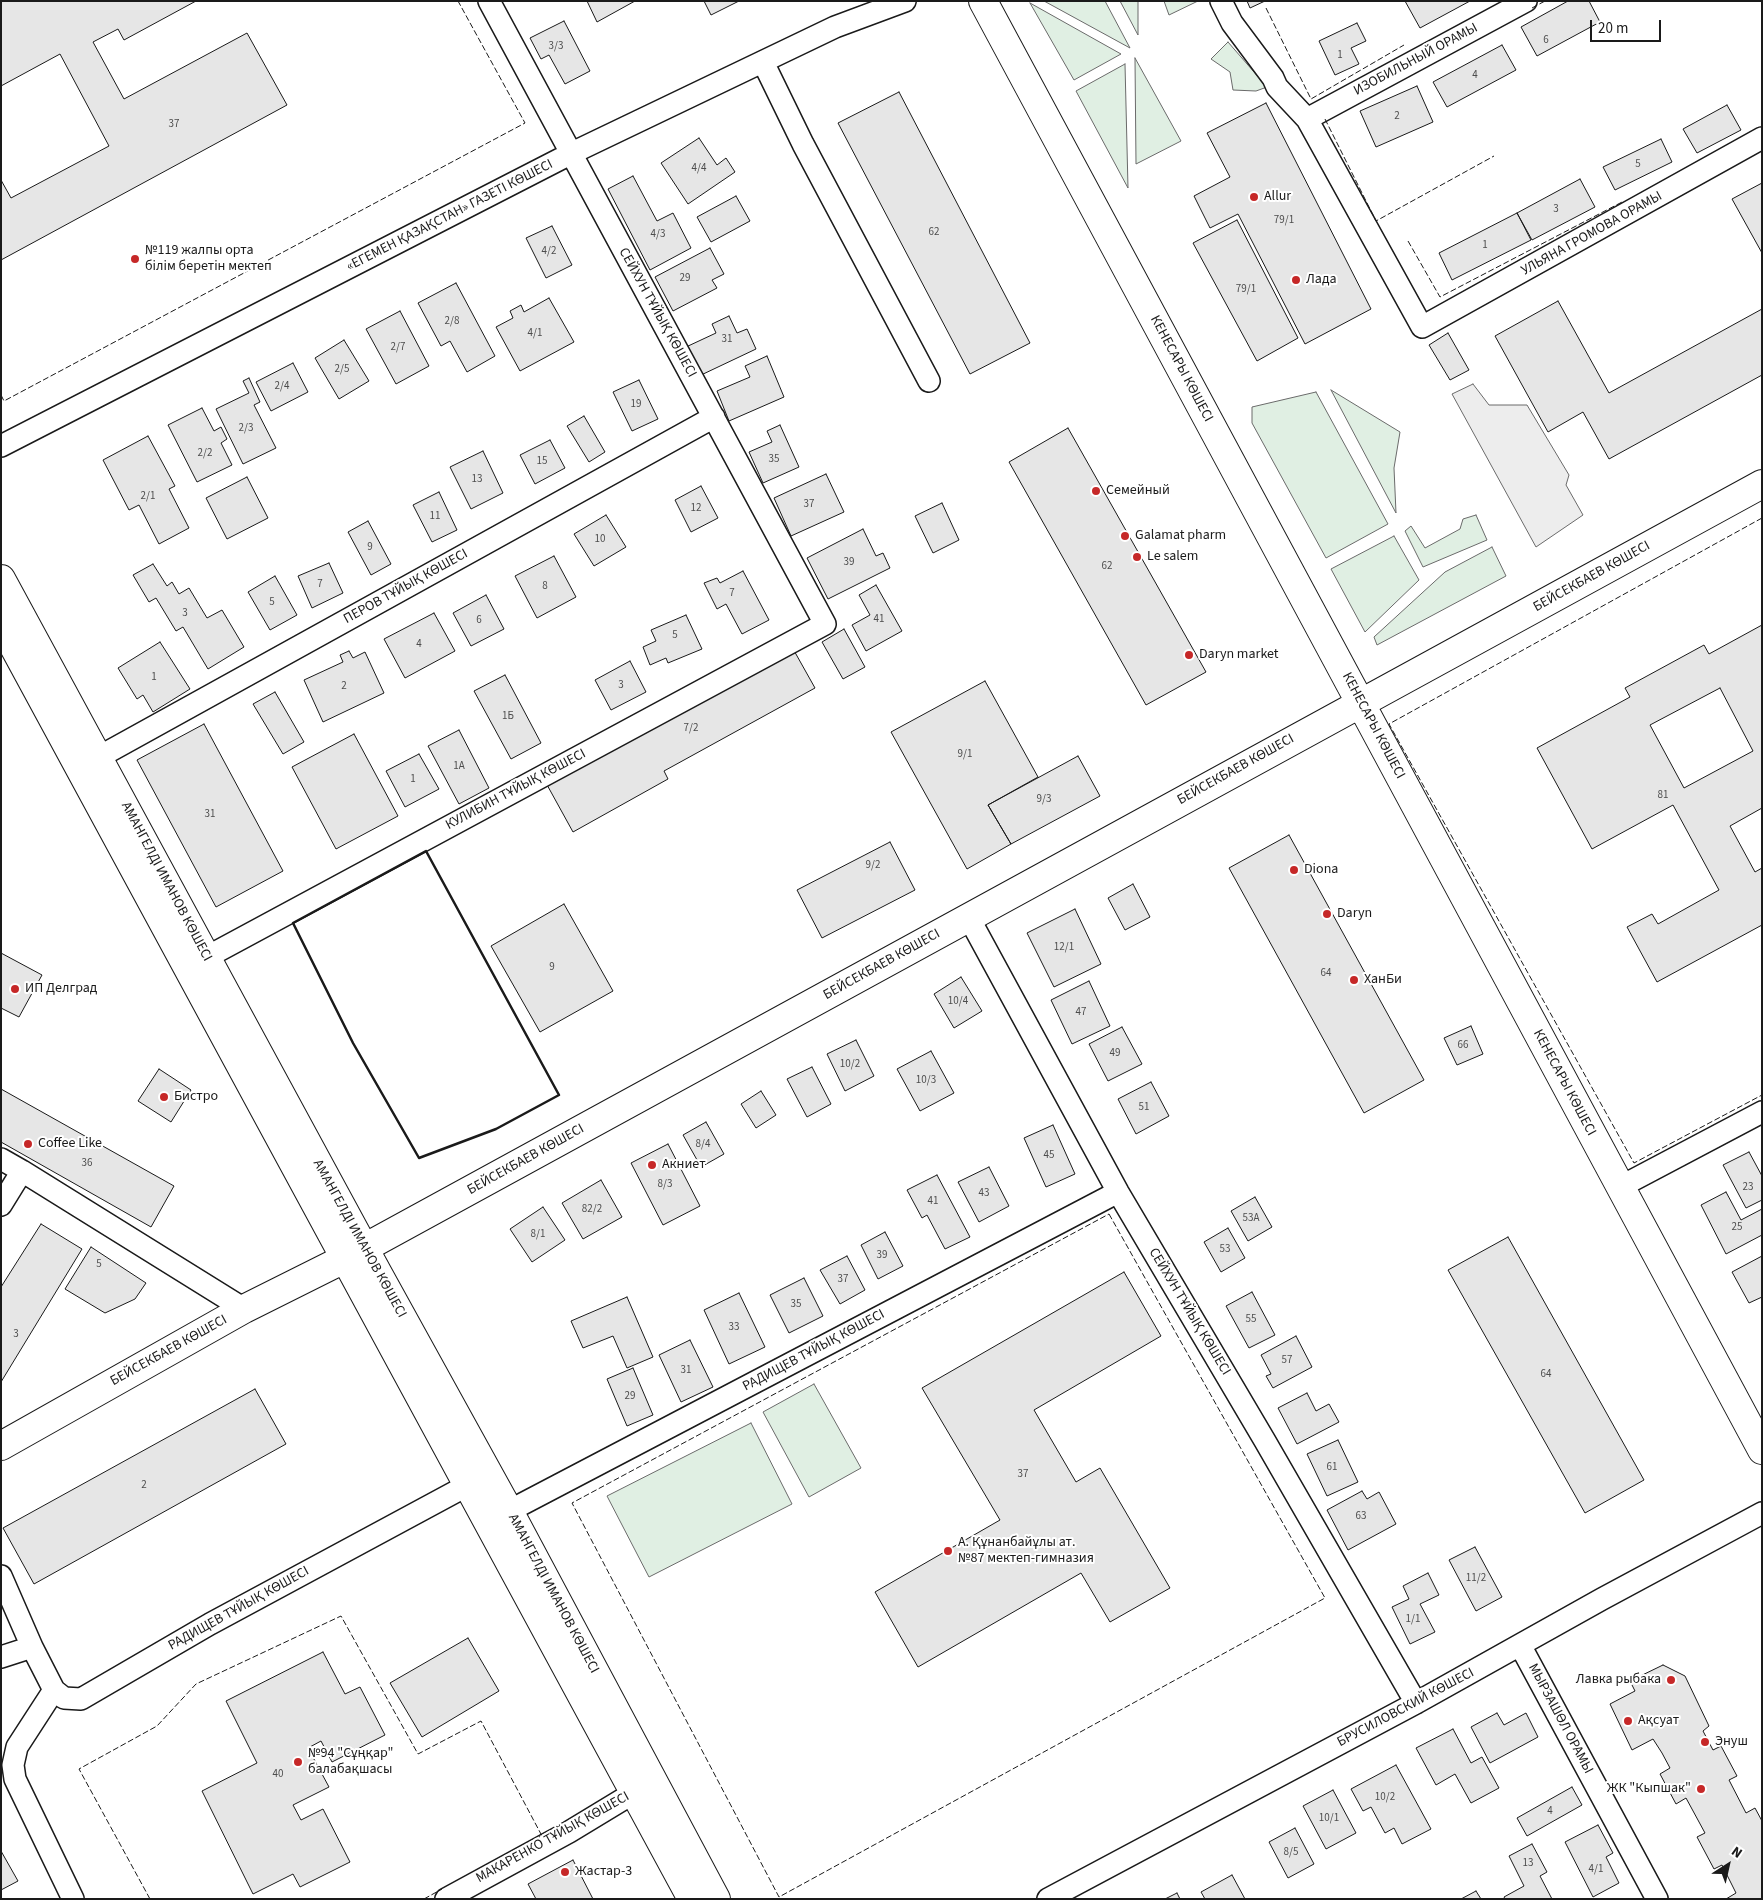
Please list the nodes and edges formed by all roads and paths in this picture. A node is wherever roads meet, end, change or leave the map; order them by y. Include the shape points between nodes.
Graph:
1 (489, 1) edge
2 (905, 1) edge
3 (983, 1) edge
4 (1221, 1) edge
5 (1526, 1) edge
6 (763, 62) junction
7 (1307, 120) junction
8 (1762, 138) edge
9 (570, 154) junction
10 (929, 381) dead end
11 (714, 417) junction
12 (1, 446) edge
13 (1762, 484) edge
14 (1, 579) edge
15 (1, 623) edge
16 (825, 624) joint
17 (1361, 703) junction
18 (99, 757) junction
19 (969, 918) junction
20 (207, 957) junction
21 (1762, 1112) edge
22 (1, 1159) edge
23 (22, 1171) junction
24 (1620, 1187) junction
25 (1118, 1192) junction
26 (1, 1205) edge
27 (355, 1253) junction
28 (244, 1309) junction
29 (1, 1446) edge
30 (1762, 1450) edge
31 (468, 1485) junction
32 (509, 1511) junction
33 (1762, 1513) edge
34 (1, 1576) edge
35 (1520, 1645) junction
36 (32, 1647) junction
37 (1, 1657) edge
38 (54, 1690) junction
39 (1416, 1703) junction
40 (635, 1792) junction
41 (74, 1899) edge
42 (446, 1899) edge
43 (692, 1899) edge
44 (716, 1899) edge
45 (1048, 1899) edge
46 (1657, 1899) edge

1 - 9 street, СЕЙХУН ТҰЙЫҚ КӨШЕСІ
2 - 6 street, «ЕГЕМЕН ҚАЗАҚСТАН» ГАЗЕТІ КӨШЕСІ via 863,15
3 - 17 main road, КЕНЕСАРЫ КӨШЕСІ
4 - 7 street via 1232,23 1274,78 1277,87
5 - 7 street, ИЗОБИЛЬНЫЙ ОРАМЫ
6 - 9 street, «ЕГЕМЕН ҚАЗАҚСТАН» ГАЗЕТІ КӨШЕСІ
6 - 10 street
7 - 8 street, УЛЬЯНА ГРОМОВА ОРАМЫ via 1422,327
9 - 11 street, СЕЙХУН ТҰЙЫҚ КӨШЕСІ
9 - 12 street, «ЕГЕМЕН ҚАЗАҚСТАН» ГАЗЕТІ КӨШЕСІ
11 - 16 street, СЕЙХУН ТҰЙЫҚ КӨШЕСІ
11 - 18 street, ПЕРОВ ТҰЙЫҚ КӨШЕСІ
13 - 17 main road, БЕЙСЕКБАЕВ КӨШЕСІ
14 - 18 main road, АМАНГЕЛДІ ИМАНОВ КӨШЕСІ
15 - 27 main road, АМАНГЕЛДІ ИМАНОВ КӨШЕСІ
16 - 20 street, КУЛИБИН ТҰЙЫҚ КӨШЕСІ
17 - 19 main road, БЕЙСЕКБАЕВ КӨШЕСІ
17 - 24 main road, КЕНЕСАРЫ КӨШЕСІ
18 - 20 main road, АМАНГЕЛДІ ИМАНОВ КӨШЕСІ
19 - 25 street, СЕЙХУН ТҰЙЫҚ КӨШЕСІ
19 - 27 main road, БЕЙСЕКБАЕВ КӨШЕСІ
20 - 27 main road, АМАНГЕЛДІ ИМАНОВ КӨШЕСІ
21 - 24 street
22 - 23 street
23 - 26 street
23 - 28 street
24 - 30 main road, КЕНЕСАРЫ КӨШЕСІ
25 - 32 street, РАДИЩЕВ ТҰЙЫҚ КӨШЕСІ
25 - 39 street, СЕЙХУН ТҰЙЫҚ КӨШЕСІ
27 - 28 main road, БЕЙСЕКБАЕВ КӨШЕСІ
27 - 31 main road, АМАНГЕЛДІ ИМАНОВ КӨШЕСІ
27 - 32 main road, АМАНГЕЛДІ ИМАНОВ КӨШЕСІ
28 - 29 main road, БЕЙСЕКБАЕВ КӨШЕСІ
31 - 38 street, РАДИЩЕВ ТҰЙЫҚ КӨШЕСІ via 210,1624 81,1699 64,1698
31 - 40 main road, АМАНГЕЛДІ ИМАНОВ КӨШЕСІ
32 - 44 main road, АМАНГЕЛДІ ИМАНОВ КӨШЕСІ
33 - 35 street, БРУСИЛОВСКИЙ КӨШЕСІ
34 - 36 street
35 - 39 street, БРУСИЛОВСКИЙ КӨШЕСІ
35 - 46 street, МЫРЗАШӨЛ ОРАМЫ
36 - 37 street
36 - 38 street
38 - 41 street via 16,1747 13,1765 15,1779
39 - 45 street, БРУСИЛОВСКИЙ КӨШЕСІ
40 - 42 street, МАКАРЕНКО ТҰЙЫҚ КӨШЕСІ
40 - 43 main road, АМАНГЕЛДІ ИМАНОВ КӨШЕСІ

